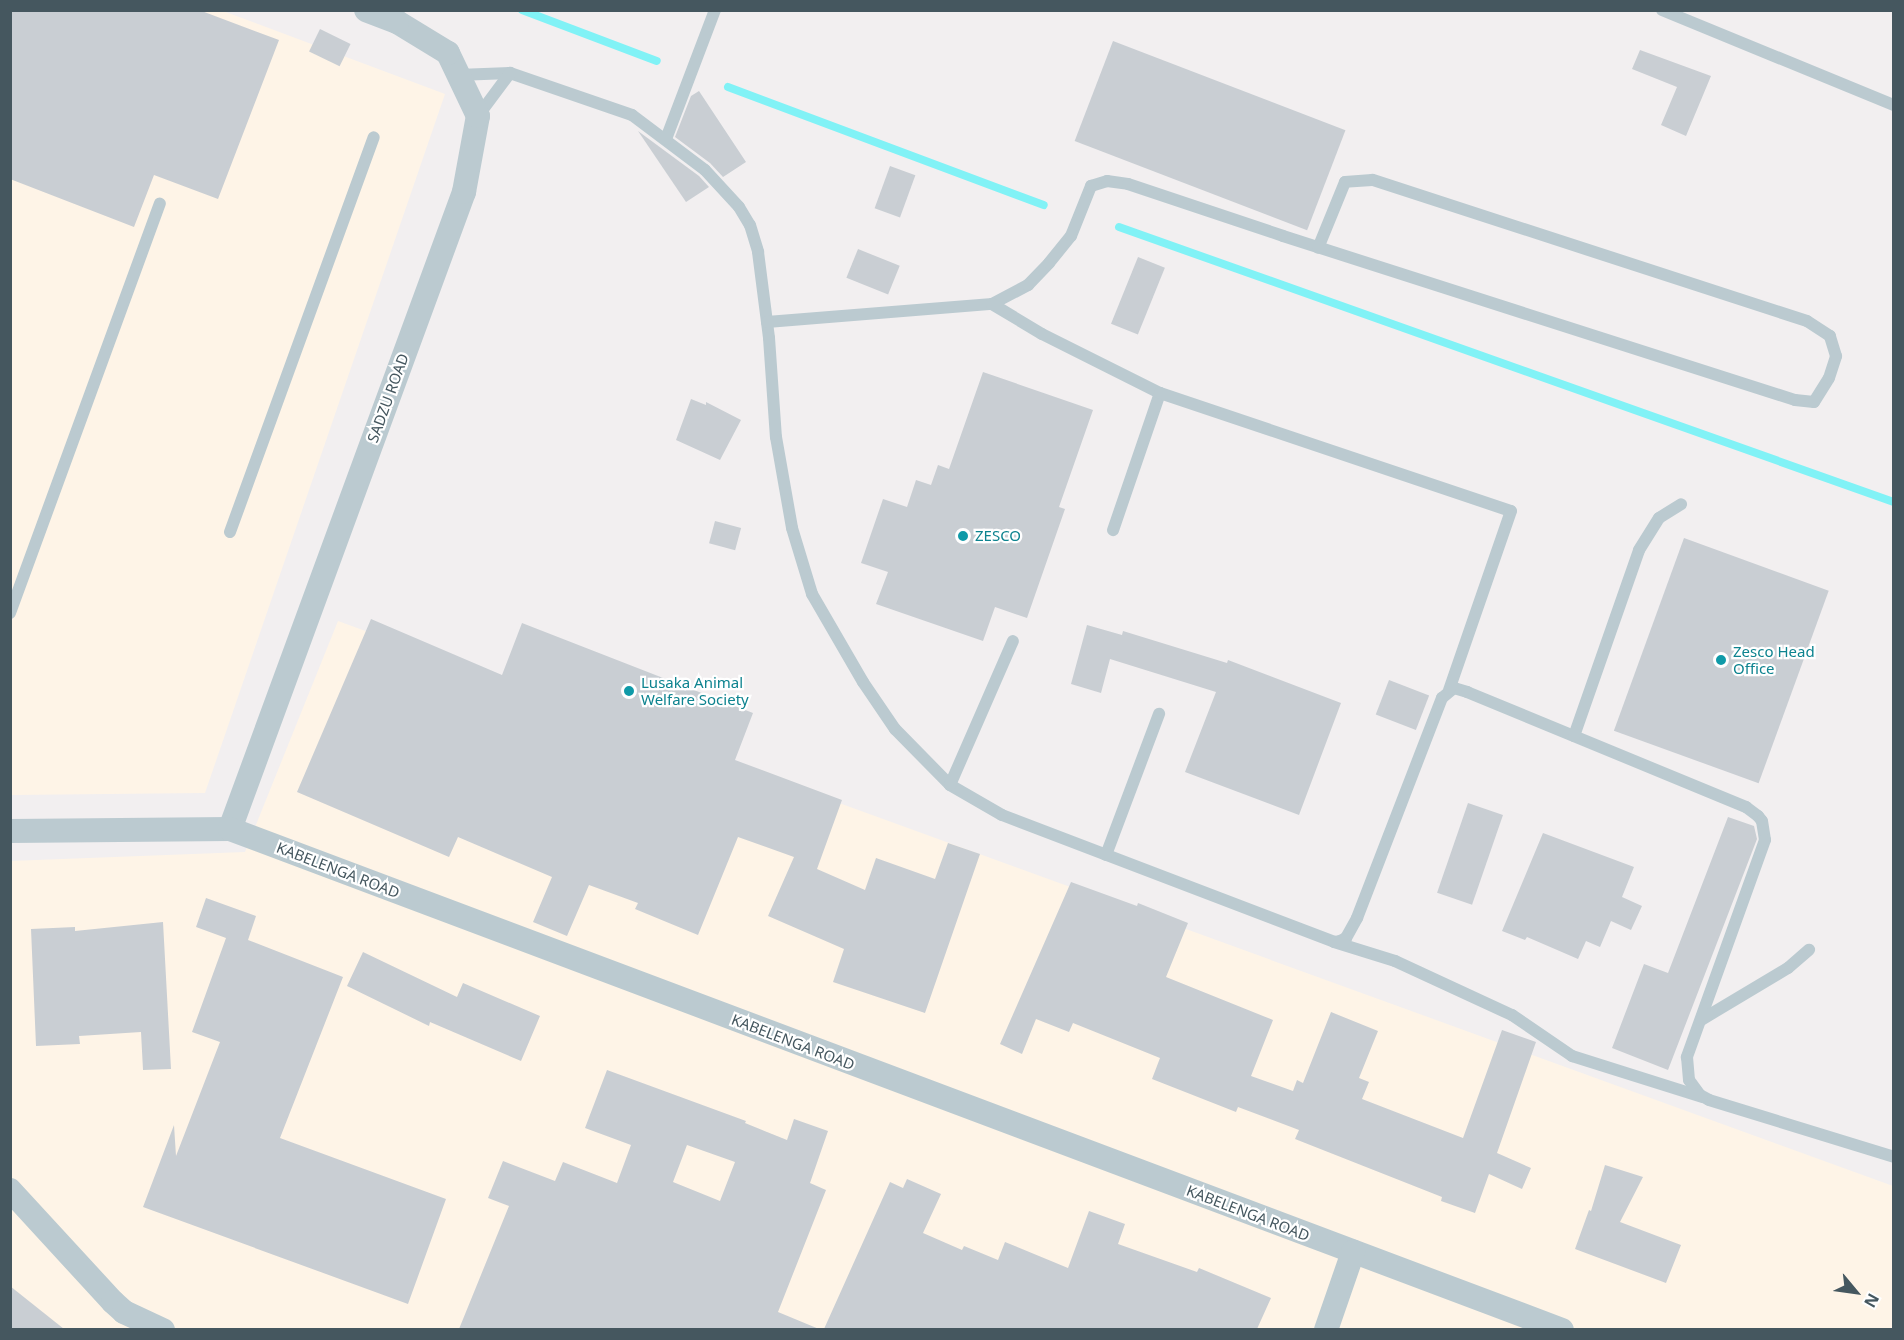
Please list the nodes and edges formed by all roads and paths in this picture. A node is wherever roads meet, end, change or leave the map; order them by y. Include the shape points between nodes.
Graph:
1 (366, 10) edge
2 (715, 10) edge
3 (1662, 10) edge
4 (510, 73) junction
5 (458, 75) junction
6 (1893, 105) edge
7 (478, 116) junction
8 (374, 137) dead end
9 (666, 139) junction
10 (159, 204) dead end
11 (1318, 248) junction
12 (992, 304) junction
13 (768, 322) junction
14 (1160, 393) junction
15 (1681, 504) dead end
16 (1113, 530) dead end
17 (230, 532) dead end
18 (10, 613) edge
19 (1013, 641) dead end
20 (1449, 690) junction
21 (1159, 714) dead end
22 (1574, 736) junction
23 (950, 785) junction
24 (230, 829) junction
25 (10, 831) edge
26 (1107, 855) junction
27 (1334, 942) junction
28 (1809, 950) dead end
29 (1701, 1020) junction
30 (1708, 1100) junction
31 (1893, 1157) edge
32 (10, 1190) edge
33 (1353, 1252) junction
34 (163, 1329) edge
35 (1326, 1329) edge
36 (1562, 1329) edge

1 - 5 street via 397,22 448,53
2 - 9 lane
3 - 6 lane
4 - 5 lane
4 - 7 lane
4 - 9 lane via 632,115
5 - 7 street
7 - 24 street, SADZU ROAD via 464,192
8 - 17 lane
9 - 13 lane via 724,188 750,225
10 - 18 lane
11 - 11 lane via 1345,182 1372,180 1807,321 1830,336 1836,356 1829,378 1814,402 1795,400
11 - 12 lane via 1128,184 1107,181 1091,186 1071,236 1049,263 1028,285
12 - 13 lane
12 - 14 lane via 1042,334
13 - 23 lane via 776,437 792,528 812,594 895,729
14 - 16 lane
14 - 20 lane via 1511,511
15 - 22 lane via 1659,518 1639,550
19 - 23 lane
20 - 22 lane via 1458,688
20 - 27 lane via 1442,698 1357,918 1346,938
21 - 26 lane
22 - 29 lane via 1746,807 1762,821 1765,840
23 - 26 lane via 1002,815
24 - 25 street, KABELENGA ROAD
24 - 33 street, KABELENGA ROAD
26 - 27 lane
27 - 30 lane via 1395,961 1512,1015 1572,1056
28 - 29 lane via 1788,968
29 - 30 lane via 1686,1069 1694,1088
30 - 31 lane
32 - 34 street via 124,1312
33 - 35 street
33 - 36 street, KABELENGA ROAD

